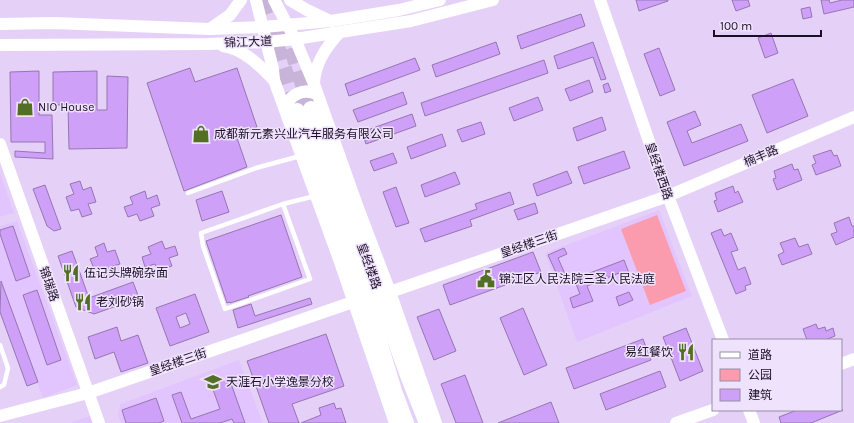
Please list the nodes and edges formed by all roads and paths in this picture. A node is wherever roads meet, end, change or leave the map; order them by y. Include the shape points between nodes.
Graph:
1 (241, 0) edge
2 (256, 0) edge
3 (274, 0) edge
4 (290, 0) edge
5 (440, 0) edge
6 (493, 0) edge
7 (600, 0) edge
8 (331, 21) junction
9 (0, 24) edge
10 (287, 24) junction
11 (263, 27) junction
12 (210, 28) junction
13 (339, 33) junction
14 (295, 39) junction
15 (266, 42) junction
16 (208, 44) junction
17 (0, 45) edge
18 (274, 80) junction
19 (316, 89) junction
20 (298, 109) junction
21 (854, 117) edge
22 (0, 144) edge
23 (302, 155) junction
24 (188, 193) dead end
25 (316, 196) junction
26 (668, 196) junction
27 (283, 204) junction
28 (390, 292) junction
29 (353, 302) junction
30 (723, 339) edge
31 (0, 345) edge
32 (372, 357) junction
33 (854, 359) edge
34 (842, 364) edge
35 (420, 378) junction
36 (0, 387) edge
37 (394, 391) junction
38 (88, 393) junction
39 (712, 410) edge
40 (749, 411) edge
41 (0, 416) edge
42 (99, 423) edge
43 (395, 423) edge
44 (406, 423) edge
45 (429, 423) edge
46 (436, 423) edge
47 (676, 423) edge
48 (754, 423) edge

1 - 12 main road via 230,15
2 - 11 main road
3 - 10 main road
4 - 8 main road
5 - 8 main road, 锦江大道 via 399,10
6 - 13 main road, 锦江大道 via 411,22
7 - 26 main road, 皇经楼西路
8 - 10 main road, 锦江大道
9 - 12 main road, 锦江大道 via 54,23
10 - 11 main road, 锦江大道
10 - 14 main road
11 - 12 main road, 锦江大道
11 - 15 main road
13 - 14 main road, 锦江大道
13 - 19 main road via 330,42 315,71
14 - 15 main road, 锦江大道
14 - 19 main road
15 - 16 main road, 锦江大道
15 - 18 main road
16 - 17 main road, 锦江大道
16 - 18 main road via 236,50 252,59
18 - 20 main road
19 - 20 main road via 291,97
19 - 28 main road
20 - 23 main road
20 - 37 highway, 皇经楼路 via 365,295
20 - 45 highway, 皇经楼路
21 - 26 main road, 楠丰路
22 - 38 main road, 锦瑞路
23 - 24 lane via 256,168
23 - 25 main road
25 - 27 lane
25 - 29 main road
26 - 28 main road, 皇经楼三街
26 - 30 main road, 皇经楼西路
27 - 27 lane via 201,233 203,246 225,308 310,279
28 - 35 main road
29 - 32 main road
29 - 38 main road, 皇经楼三街
31 - 36 lane via 8,368 4,385
32 - 37 highway
32 - 43 main road
33 - 34 main road
35 - 45 highway
35 - 46 main road
37 - 44 highway, 皇经楼路
38 - 41 main road, 皇经楼三街
38 - 42 main road, 锦瑞路
39 - 47 main road
40 - 48 main road

